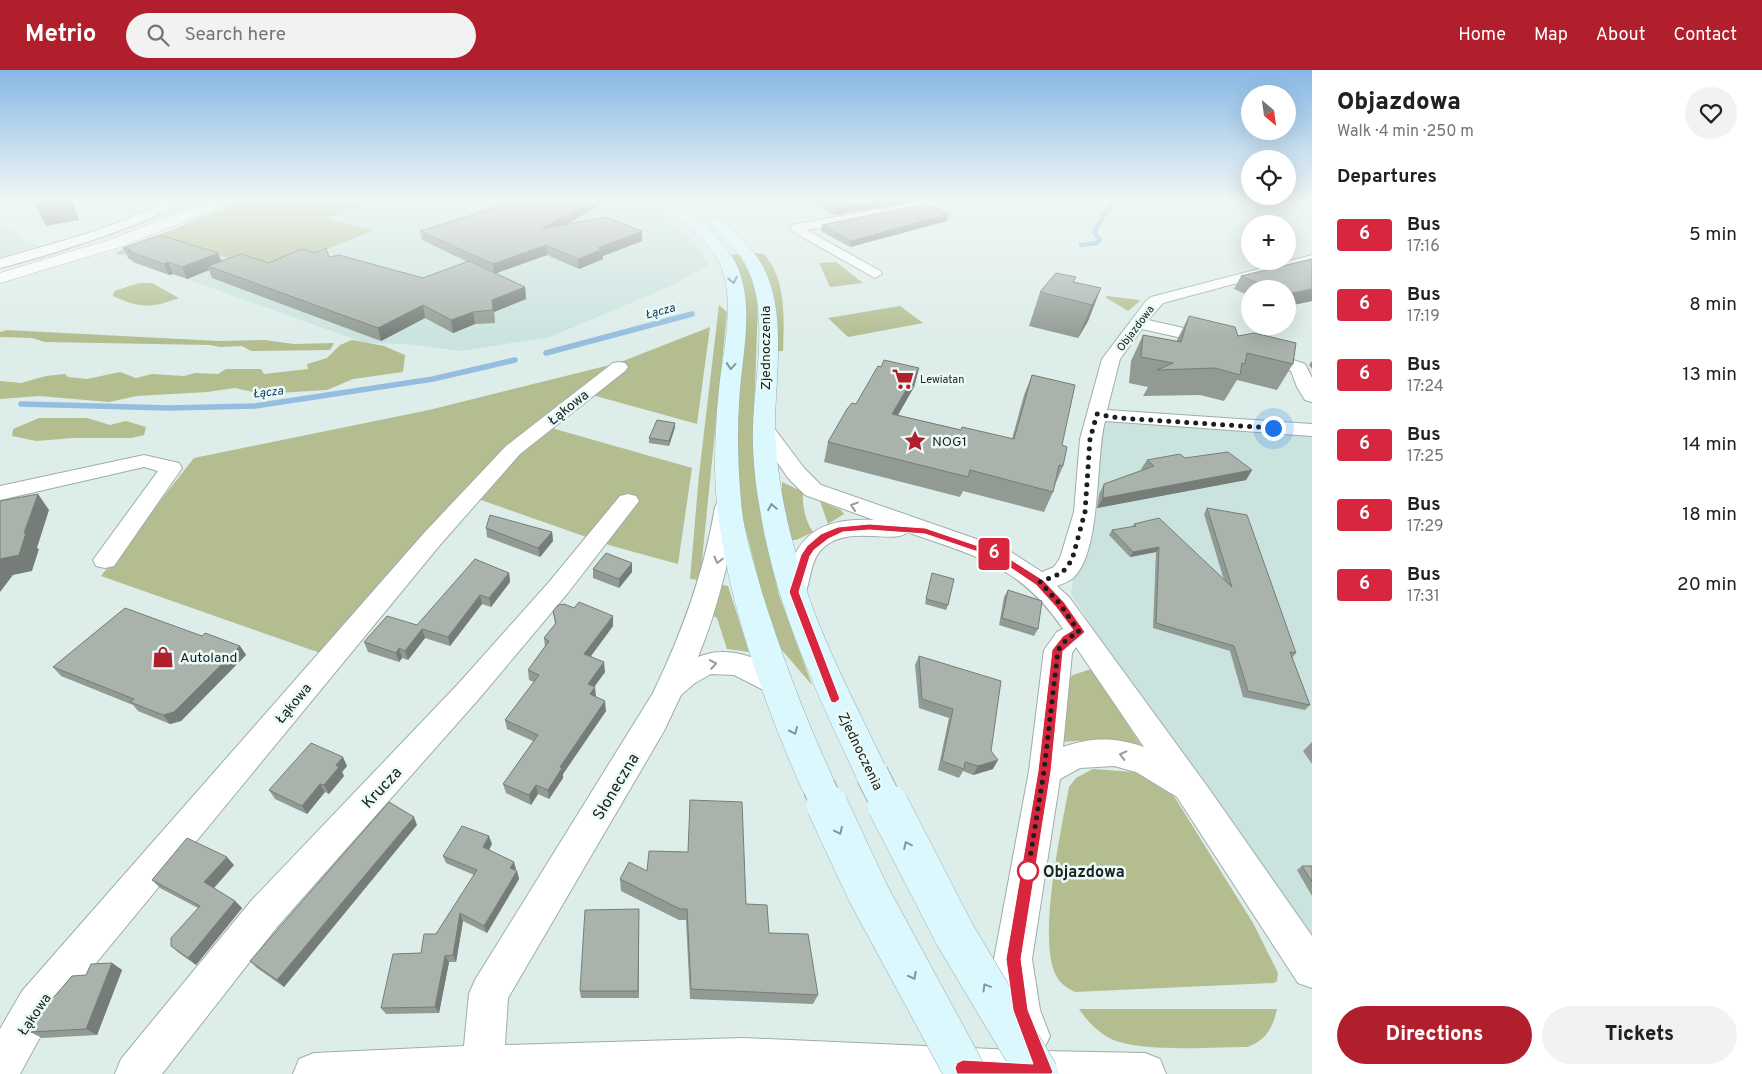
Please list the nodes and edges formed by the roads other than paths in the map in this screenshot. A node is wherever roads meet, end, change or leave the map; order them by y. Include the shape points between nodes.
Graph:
1 (58, 246) edge
2 (107, 246) edge
3 (716, 246) edge
4 (740, 246) edge
5 (825, 246) edge
6 (1308, 263) edge
7 (0, 264) edge
8 (874, 274) dead end
9 (0, 278) edge
10 (1138, 323) junction
11 (619, 366) dead end
12 (1312, 396) edge
13 (1097, 414) junction
14 (764, 428) junction
15 (1312, 430) edge
16 (0, 493) edge
17 (728, 495) junction
18 (628, 501) dead end
19 (925, 531) junction
20 (105, 560) dead end
21 (1040, 582) junction
22 (794, 592) junction
23 (1079, 632) junction
24 (777, 685) junction
25 (671, 687) junction
26 (1044, 771) junction
27 (1195, 796) junction
28 (1312, 969) edge
29 (483, 1066) junction
30 (0, 1069) edge
31 (1041, 1073) edge
32 (136, 1074) edge
33 (314, 1074) edge
34 (966, 1074) edge
35 (1145, 1074) edge

1 - 7 street
2 - 9 street
3 -> 17 main road, Zjednoczenia via 731,269 736,302 726,439
4 - 14 main road, Zjednoczenia via 750,258 766,300
5 - 8 street
6 - 10 street, Objazdowa via 1157,300
10 - 12 street via 1237,346 1295,365
10 - 13 street, Objazdowa via 1112,359
11 - 30 street, Łąkowa via 513,450 432,539 36,1005
13 - 15 street
13 - 21 street, Objazdowa via 1090,439 1085,512 1072,560 1062,573
19 -> 14 street via 813,490 796,473
22 -> 14 main road, Zjednoczenia via 772,508
16 - 20 street via 144,460 171,468
17 - 24 main road, Zjednoczenia via 731,529
17 -> 25 street, Słoneczna via 722,546 710,591
18 - 32 street, Krucza via 468,692 264,914
19 - 21 street via 999,556
19 - 22 street via 869,527 833,532 817,542 806,555
21 - 23 street
31 -> 22 main road, Zjednoczenia, bridge via 955,935 872,774 822,670
23 - 26 street via 1058,650
23 - 27 street
25 -> 24 street via 694,669 731,662 743,665
24 -> 34 main road, Zjednoczenia, bridge via 790,723 868,893
25 - 29 street, Słoneczna via 489,994
27 -> 26 street via 1164,771 1115,753 1085,752 1060,760
26 - 31 street via 1013,959 1020,1010
27 - 28 street
29 - 31 street via 744,1059
29 - 33 street
31 - 35 street

